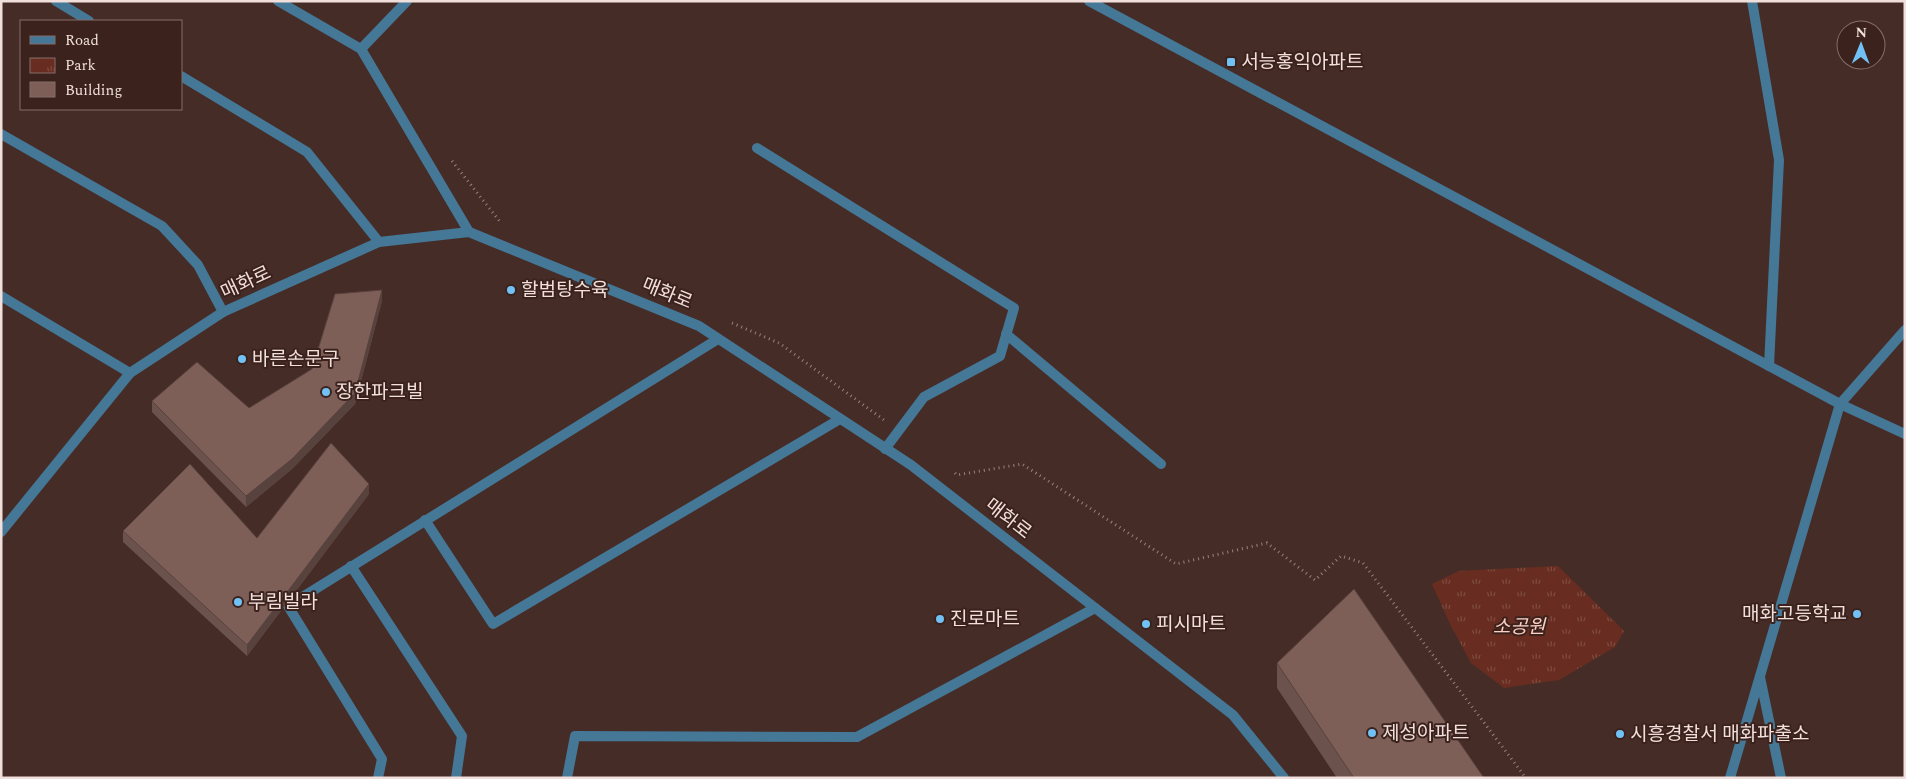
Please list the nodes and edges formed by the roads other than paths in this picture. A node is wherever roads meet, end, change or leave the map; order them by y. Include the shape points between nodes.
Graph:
1 (56, 1) edge
2 (278, 1) edge
3 (408, 1) edge
4 (1089, 1) edge
5 (1752, 1) edge
6 (87, 20) edge
7 (361, 50) junction
8 (182, 77) edge
9 (1, 134) edge
10 (758, 148) dead end
11 (470, 232) junction
12 (379, 242) junction
13 (1, 296) edge
14 (223, 312) junction
15 (1905, 330) edge
16 (1006, 334) junction
17 (718, 339) junction
18 (1769, 366) junction
19 (130, 373) junction
20 (1840, 404) junction
21 (840, 419) junction
22 (1905, 434) edge
23 (885, 449) junction
24 (1161, 464) dead end
25 (425, 520) junction
26 (1, 532) edge
27 (351, 566) junction
28 (1095, 608) junction
29 (1760, 677) junction
30 (1280, 776) edge
31 (378, 778) edge
32 (456, 778) edge
33 (567, 778) edge
34 (1730, 778) edge
35 (1781, 778) edge

1 - 6 street
2 - 7 street
3 - 7 street
4 - 18 street
5 - 18 street via 1779,160
7 - 11 street
8 - 12 street via 307,152
9 - 14 street via 162,226 198,265
10 - 16 street via 1014,308
11 - 12 street, 매화로
11 - 17 street, 매화로 via 698,326
12 - 14 street, 매화로
13 - 19 street
14 - 19 street, 매화로
15 - 20 street
16 - 23 street via 1000,356 924,396
16 - 24 street
17 - 21 street, 매화로
17 - 25 street
18 - 20 street
19 - 26 street, 매화로
20 - 22 street
20 - 29 street
21 - 23 street, 매화로
21 - 25 street via 493,624
23 - 28 street, 매화로 via 911,465
25 - 27 street
27 - 31 street via 288,606 382,759
27 - 32 street via 462,736
28 - 30 street, 매화로 via 1233,715
28 - 33 street via 857,737 575,736
29 - 34 street
29 - 35 street

